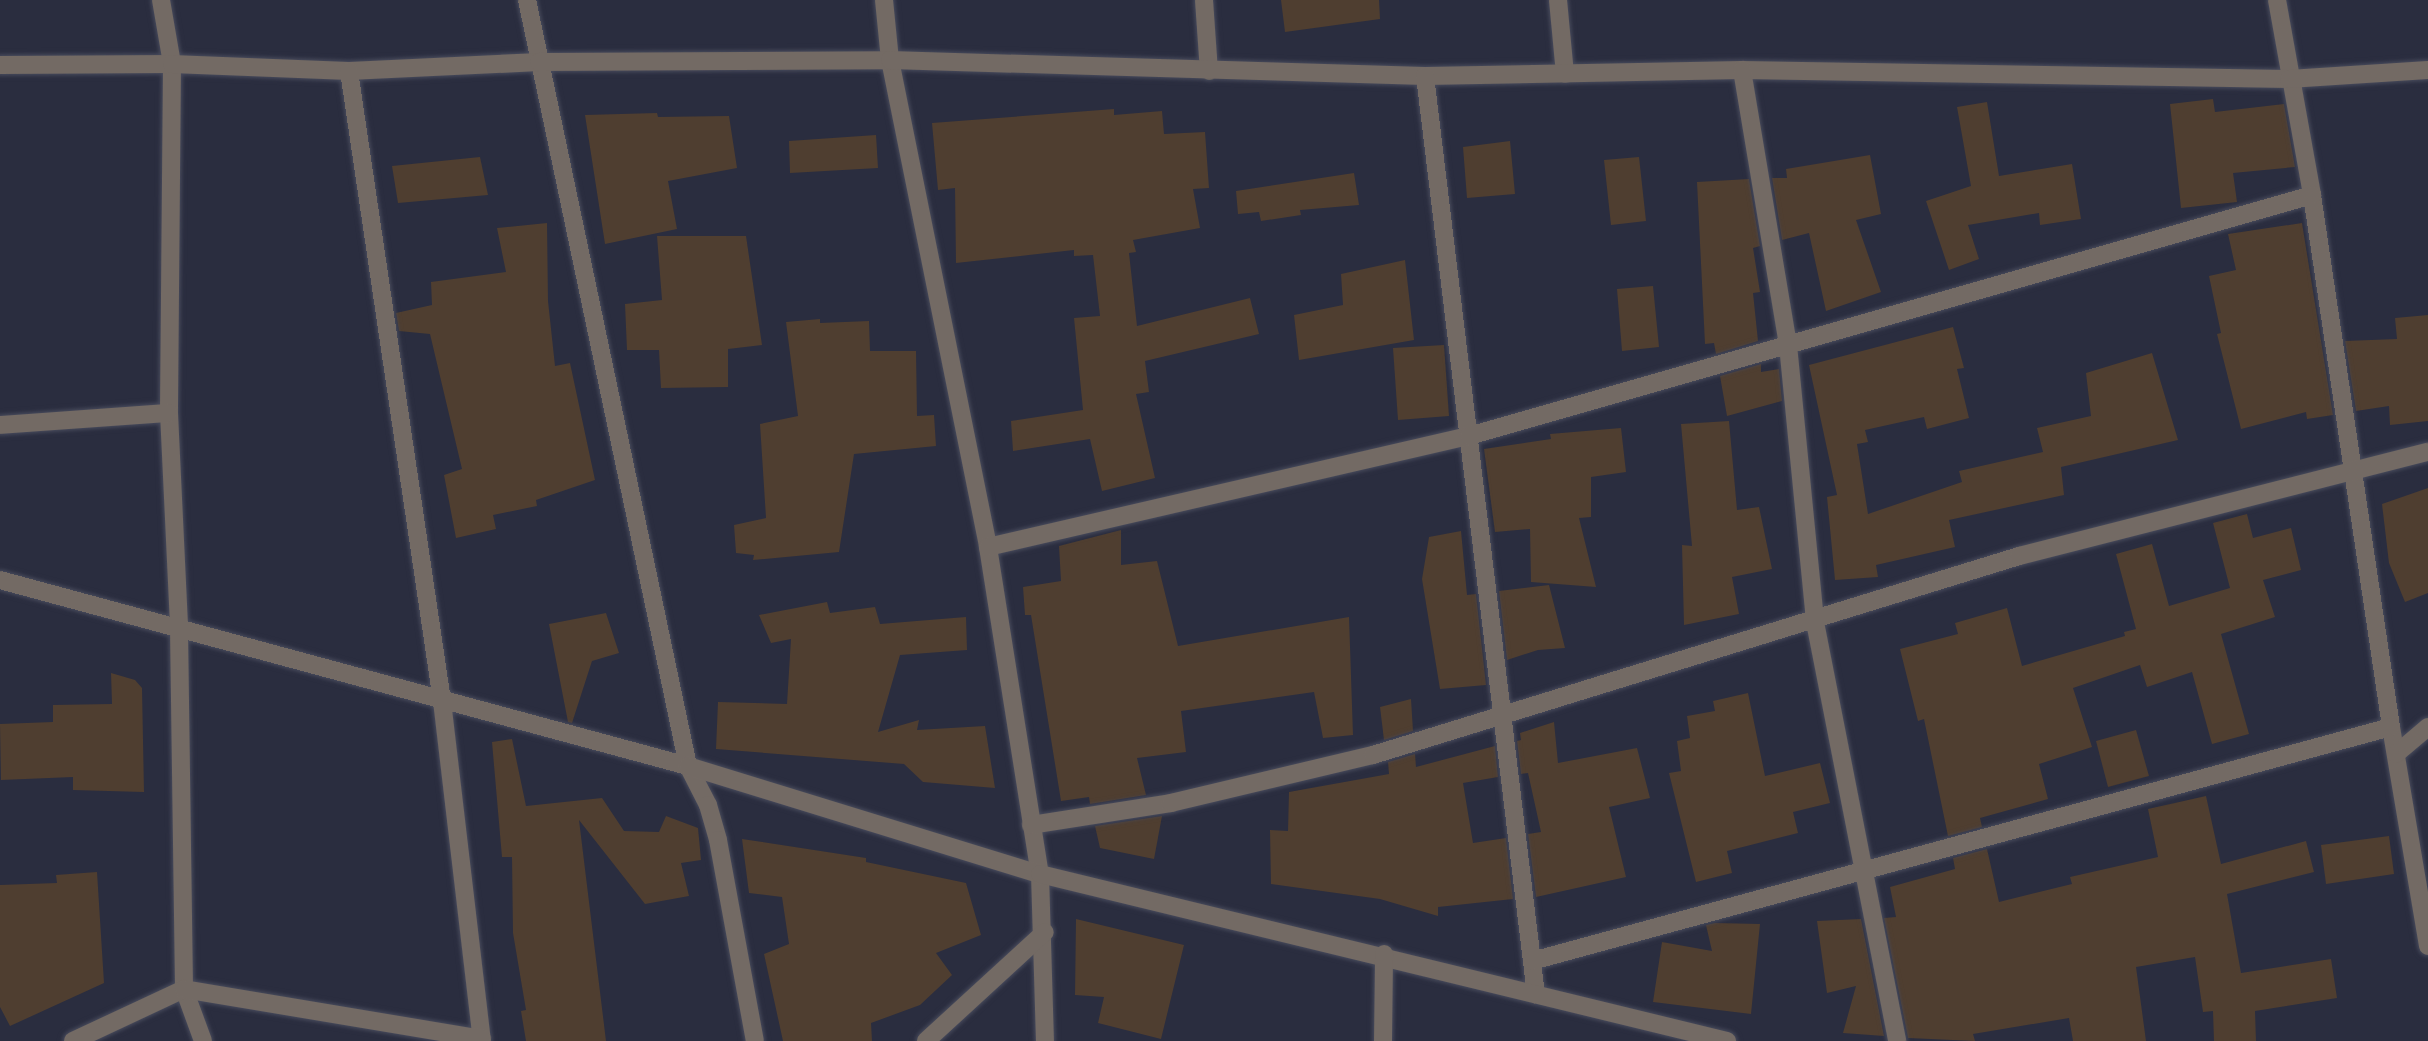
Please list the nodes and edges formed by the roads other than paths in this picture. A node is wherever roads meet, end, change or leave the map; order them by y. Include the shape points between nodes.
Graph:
1 (161, 0) edge
2 (527, 0) edge
3 (884, 0) edge
4 (1204, 0) edge
5 (1558, 0) edge
6 (2277, 0) edge
7 (890, 60) junction
8 (539, 62) junction
9 (172, 64) junction
10 (0, 65) edge
11 (1742, 70) junction
12 (2428, 70) edge
13 (349, 71) junction
14 (1209, 71) junction
15 (1565, 74) junction
16 (1425, 76) junction
17 (2289, 79) junction
18 (2312, 195) junction
19 (1788, 345) junction
20 (169, 413) junction
21 (0, 425) edge
22 (1469, 436) junction
23 (2428, 452) edge
24 (2353, 469) junction
25 (988, 547) junction
26 (0, 580) edge
27 (1815, 622) junction
28 (179, 629) junction
29 (442, 701) junction
30 (1504, 715) junction
31 (2390, 727) junction
32 (2428, 727) edge
33 (2396, 754) junction
34 (688, 766) junction
35 (1031, 825) junction
36 (1867, 872) junction
37 (1040, 874) junction
38 (1045, 932) junction
39 (2428, 946) edge
40 (1384, 954) junction
41 (1532, 961) junction
42 (184, 989) junction
43 (1536, 994) junction
44 (1678, 1035) edge
45 (482, 1040) edge
46 (73, 1041) edge
47 (203, 1041) edge
48 (755, 1041) edge
49 (926, 1041) edge
50 (1045, 1041) edge
51 (1382, 1041) edge
52 (1727, 1041) edge
53 (1897, 1041) edge

1 - 9 street
2 - 8 street
3 - 7 street
4 - 14 street
5 - 15 street
6 - 17 street
7 - 8 street
7 - 14 street
7 - 25 street
8 - 13 street
8 - 34 street
9 - 10 street
9 - 13 street
9 - 20 street
11 - 15 street
11 - 17 street
11 - 19 street
12 - 17 street
13 - 29 street
14 - 16 street
15 - 16 street
16 - 22 street
17 - 18 street
18 - 19 street
18 - 24 street
19 - 22 street
19 - 27 street
20 - 21 street
20 - 28 street
22 - 25 street
22 - 30 street
23 - 24 street
24 - 27 street via 2019,556
24 - 31 street
25 - 35 street
26 - 28 street
27 - 30 street
27 - 36 street
28 - 29 street
28 - 42 street
29 - 34 street
29 - 45 street
30 - 35 street via 1373,755 1171,803
30 - 41 street
31 - 33 street
31 - 36 street
32 - 33 street
33 - 39 street
34 - 37 street
34 - 48 street via 708,804 718,840
35 - 37 street
36 - 41 street
36 - 53 street
37 - 38 street
37 - 40 street
38 - 49 street
38 - 50 street
40 - 43 street
40 - 51 street
41 - 43 street
42 - 45 street
42 - 46 street
42 - 47 street
43 - 44 street
44 - 52 street

